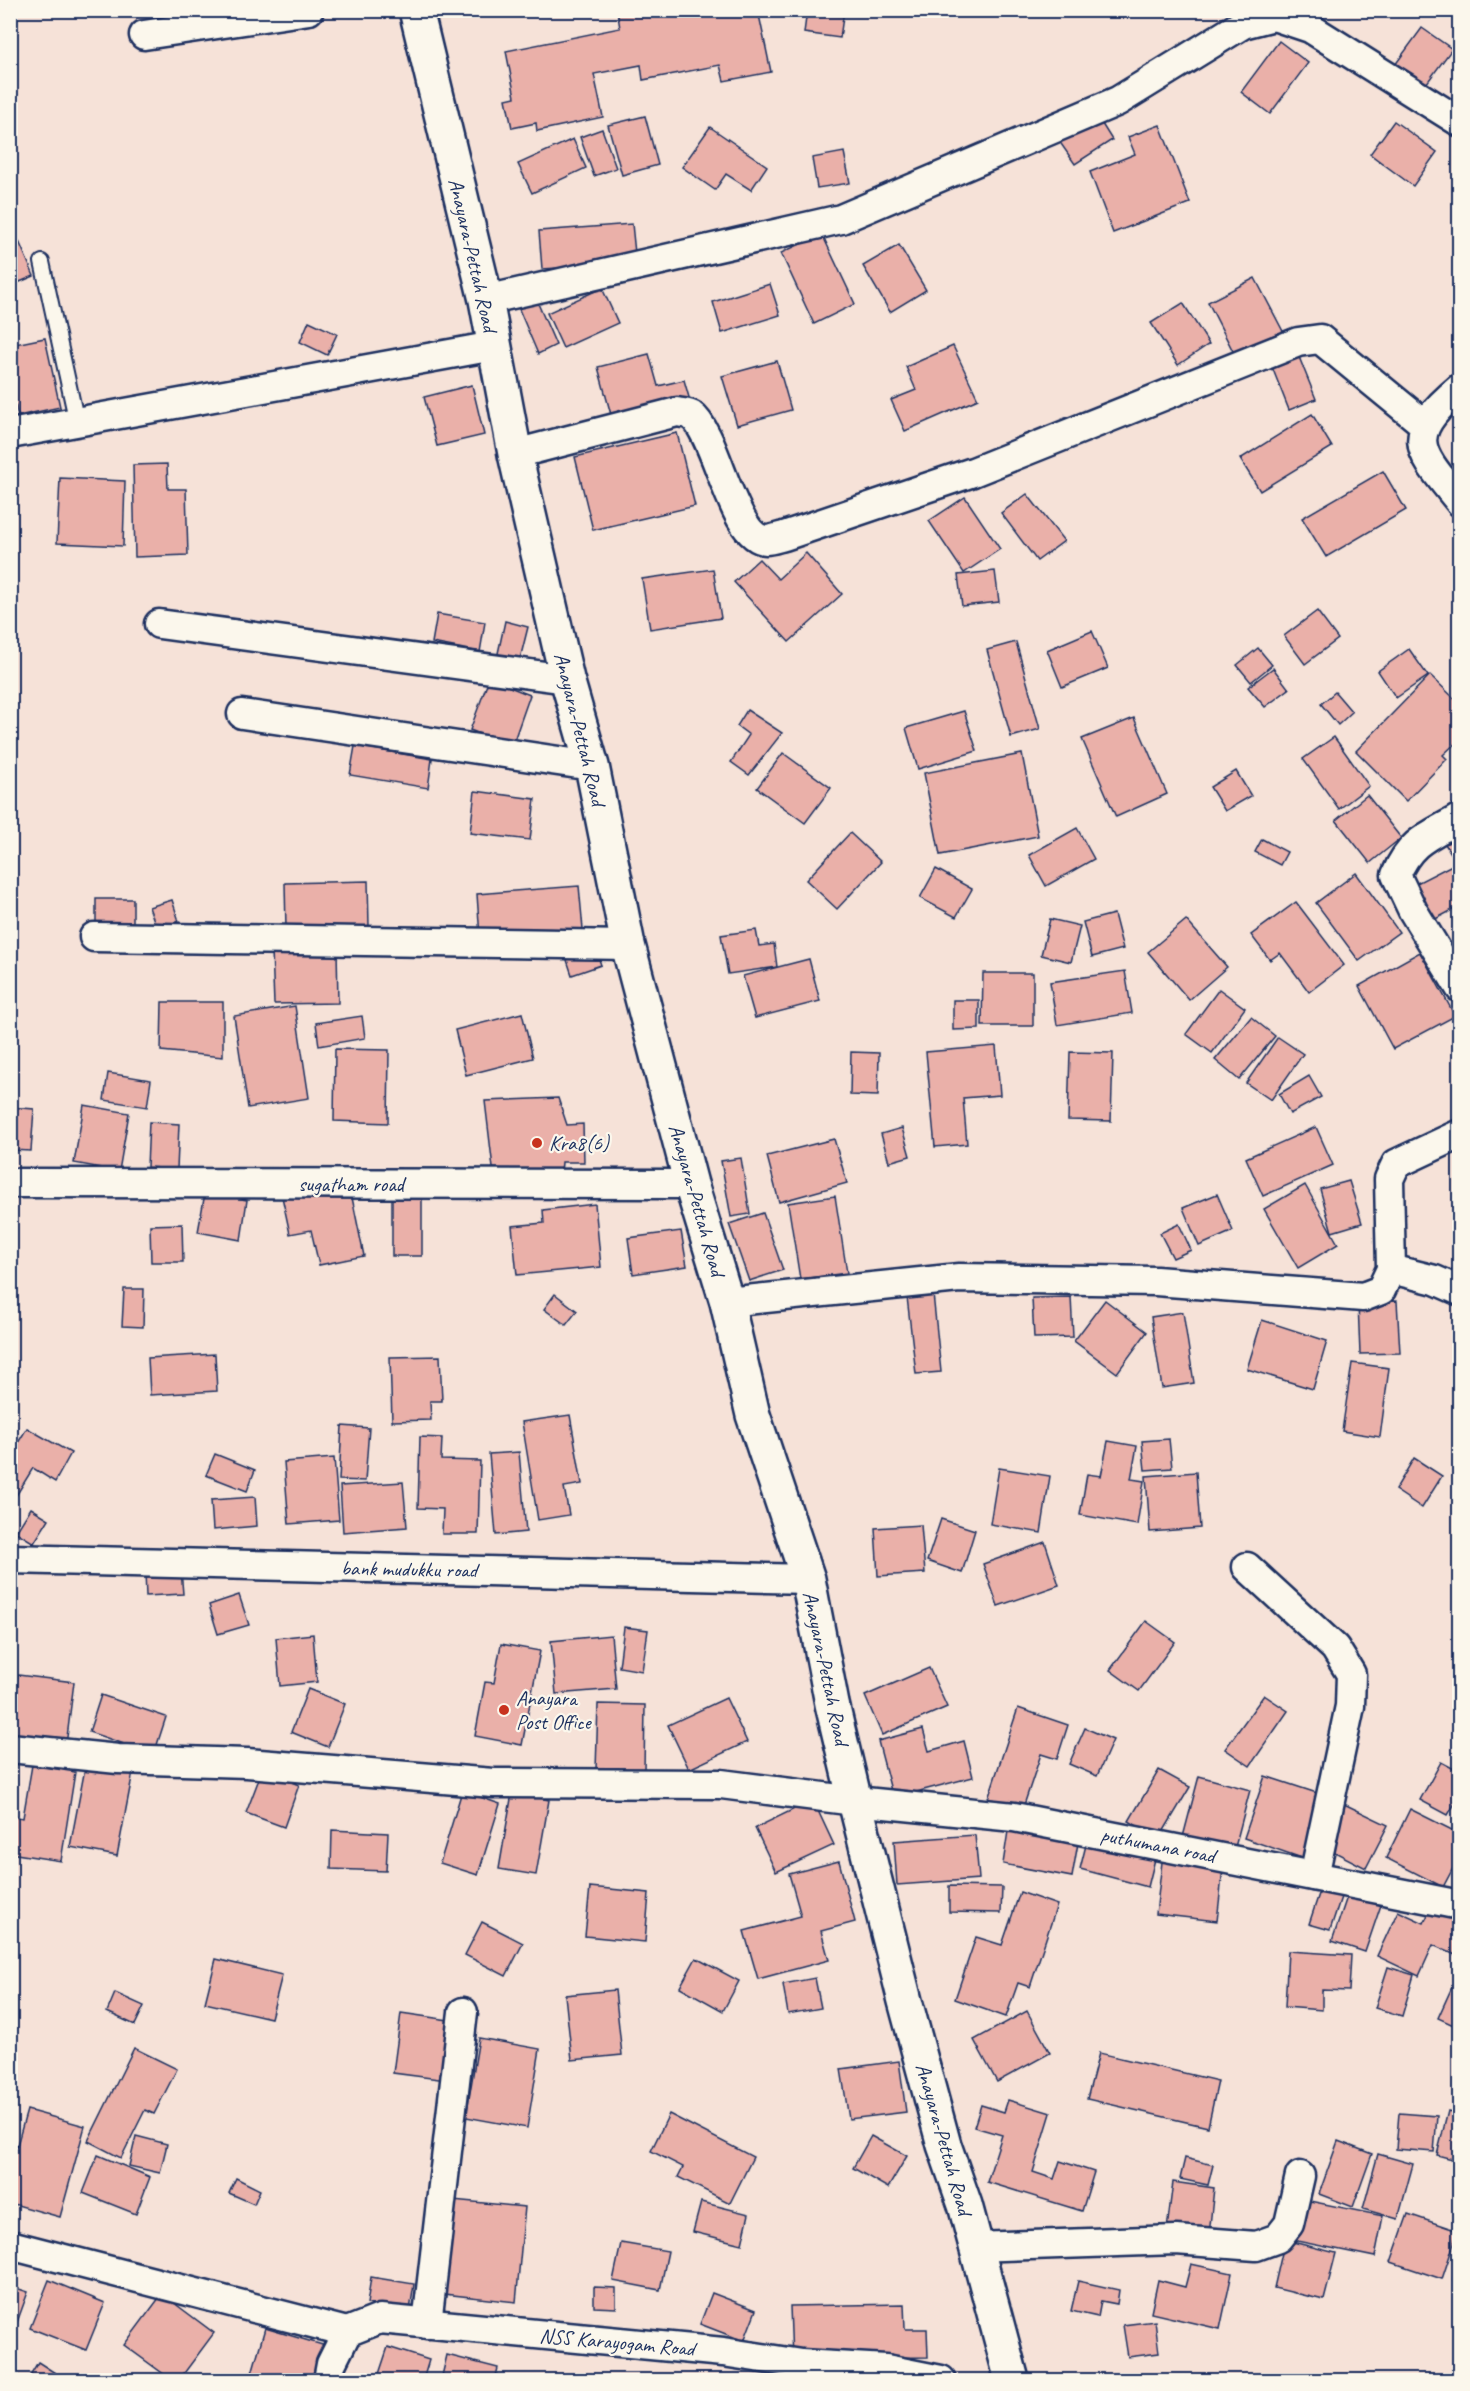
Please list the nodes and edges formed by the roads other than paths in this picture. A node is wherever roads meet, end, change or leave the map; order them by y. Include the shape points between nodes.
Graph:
1 (309, 10) edge
2 (416, 10) edge
3 (1257, 15) edge
4 (144, 35) dead end
5 (1460, 122) edge
6 (42, 262) dead end
7 (486, 300) junction
8 (494, 346) junction
9 (1460, 388) edge
10 (77, 423) junction
11 (1425, 425) junction
12 (10, 434) edge
13 (515, 454) junction
14 (1460, 502) edge
15 (159, 624) dead end
16 (567, 679) junction
17 (242, 714) dead end
18 (592, 766) junction
19 (1460, 818) edge
20 (94, 937) dead end
21 (628, 945) junction
22 (1460, 988) edge
23 (1460, 1134) edge
24 (10, 1183) edge
25 (691, 1184) junction
26 (1392, 1269) junction
27 (1460, 1291) edge
28 (727, 1302) junction
29 (10, 1559) edge
30 (1248, 1566) dead end
31 (808, 1579) junction
32 (10, 1748) edge
33 (855, 1801) junction
34 (1314, 1876) junction
35 (1460, 1905) edge
36 (463, 2013) dead end
37 (1300, 2176) dead end
38 (10, 2245) edge
39 (975, 2247) junction
40 (427, 2324) junction
41 (347, 2332) junction
42 (328, 2380) edge
43 (941, 2380) edge
44 (1012, 2380) edge

1 - 4 street
2 - 7 main road, Anayara-Pettah Road
3 - 5 street via 1274,16 1310,28
3 - 7 street via 1118,101 842,219
6 - 10 lane
7 - 8 main road, Anayara-Pettah Road
8 - 10 street
8 - 13 main road, Anayara-Pettah Road
9 - 11 street
10 - 12 street
11 - 13 street via 1320,339 1298,342 973,472 764,540 751,533 739,514 703,431 691,415 677,412
11 - 14 street via 1421,445 1426,460
13 - 16 main road, Anayara-Pettah Road
15 - 16 street
16 - 18 main road, Anayara-Pettah Road
17 - 18 street
18 - 21 main road, Anayara-Pettah Road
19 - 22 street via 1415,844 1396,875
20 - 21 street
21 - 25 main road, Anayara-Pettah Road
23 - 26 street via 1396,1164 1389,1179
24 - 25 street, sugatham road
25 - 28 main road, Anayara-Pettah Road
26 - 27 street
26 - 28 street via 1381,1290 1363,1297 1156,1281 958,1278
28 - 31 main road, Anayara-Pettah Road via 753,1415
29 - 31 street, bank mudukku road
30 - 34 street via 1335,1648 1351,1674 1350,1706
31 - 33 main road, Anayara-Pettah Road
32 - 33 street, puthumana road via 493,1783 721,1784
33 - 34 street, puthumana road via 1014,1817
33 - 39 main road, Anayara-Pettah Road via 905,2001
34 - 35 street, puthumana road
36 - 40 street
37 - 39 street via 1289,2224 1278,2238 1256,2246 1176,2240
38 - 41 street
39 - 44 main road, Anayara-Pettah Road
40 - 41 street, NSS Karayogam Road via 380,2319
40 - 43 street, NSS Karayogam Road via 723,2352 801,2364 886,2369
41 - 42 street via 331,2364

